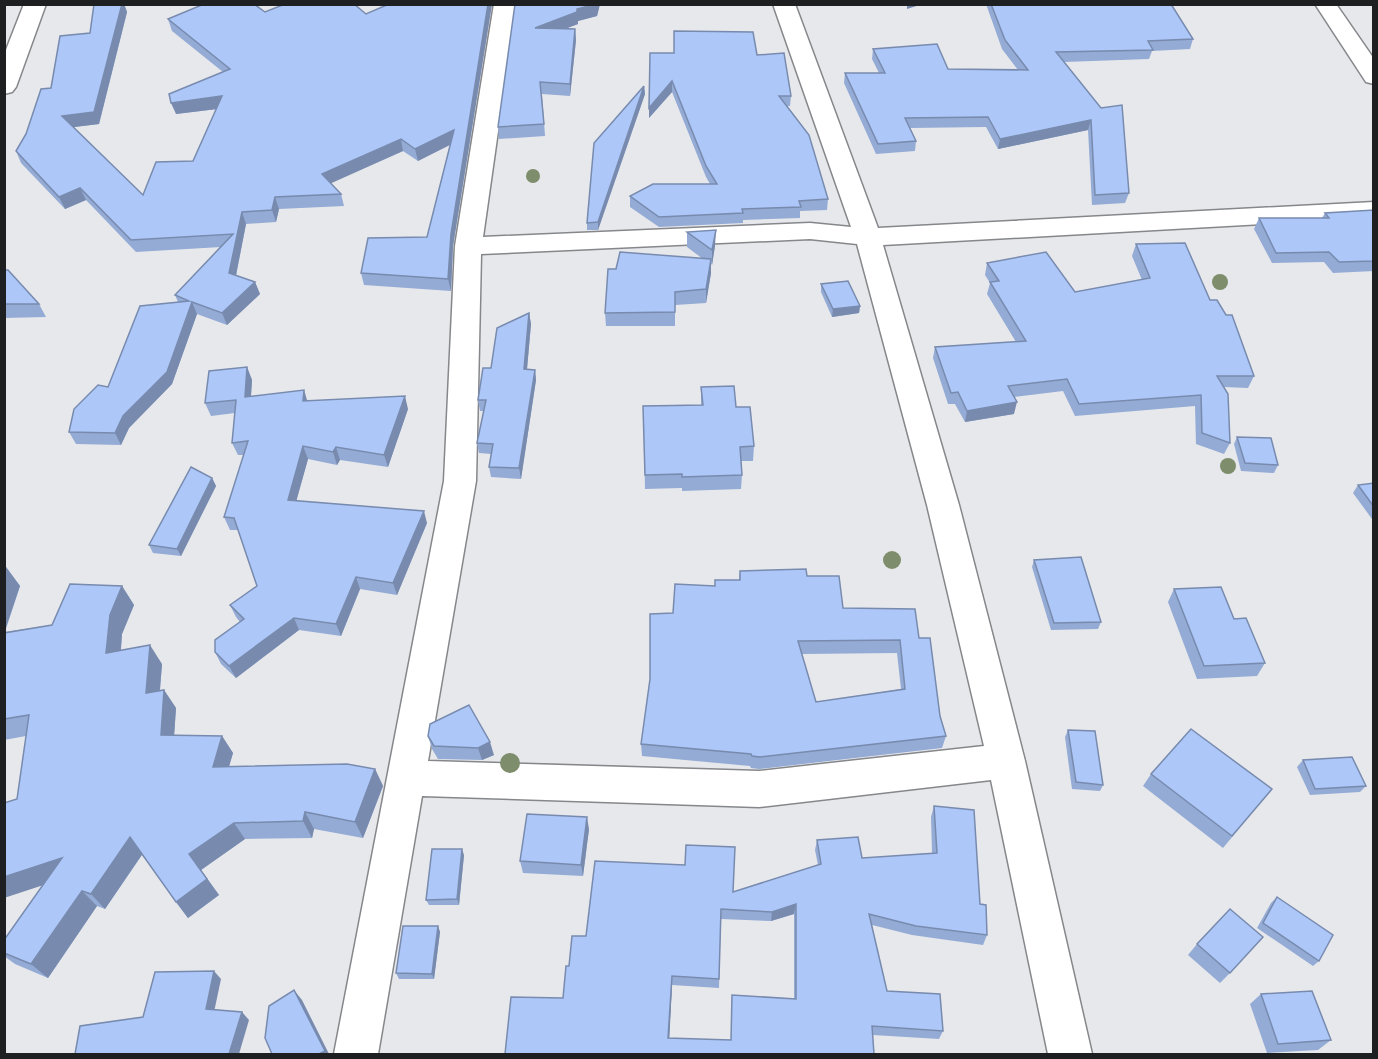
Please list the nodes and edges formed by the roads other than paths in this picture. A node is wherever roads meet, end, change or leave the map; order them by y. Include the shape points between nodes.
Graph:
1 (505, 4) edge
2 (784, 4) edge
3 (1325, 4) edge
4 (42, 5) edge
5 (1374, 77) edge
6 (4, 87) edge
7 (1374, 210) edge
8 (868, 237) junction
9 (468, 246) junction
10 (1006, 762) junction
11 (407, 778) junction
12 (356, 1054) edge
13 (1070, 1054) edge

1 - 9 street
2 - 8 street
3 - 5 street
4 - 6 street
7 - 8 street
8 - 9 street via 810,231
8 - 10 street via 943,505
9 - 11 street via 460,481
10 - 11 street via 759,789
10 - 13 street
11 - 12 street

